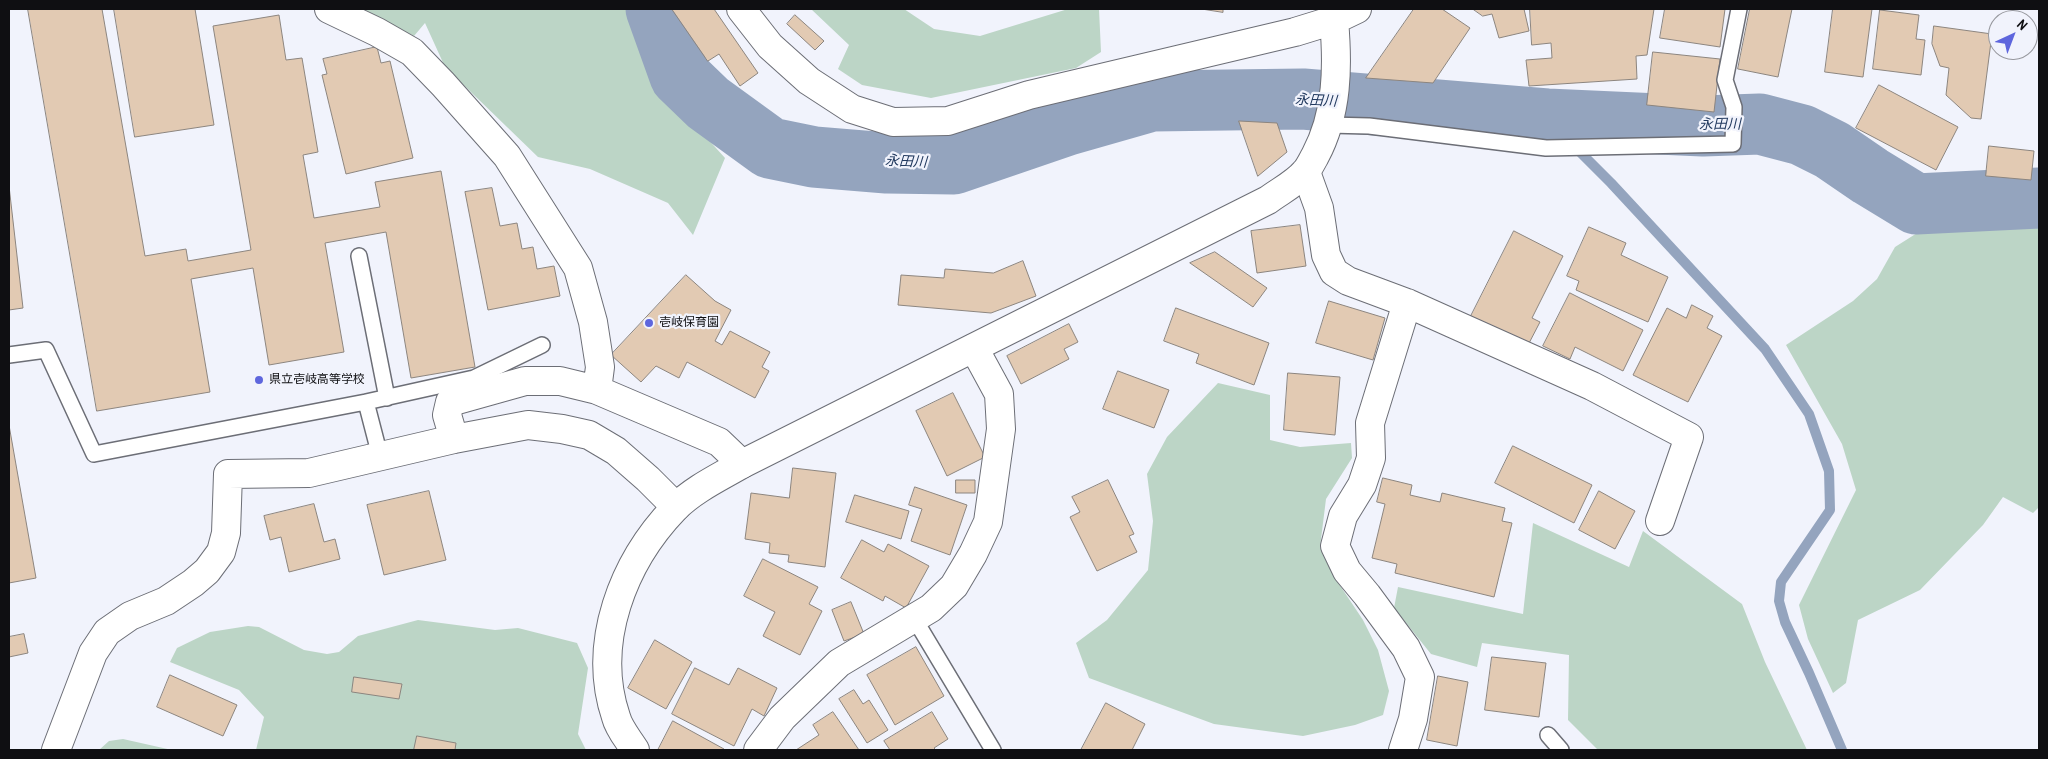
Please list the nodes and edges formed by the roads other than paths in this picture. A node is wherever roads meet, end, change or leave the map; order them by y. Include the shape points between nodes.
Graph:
1 (329, 9) edge
2 (741, 9) edge
3 (1739, 9) edge
4 (1346, 14) edge
5 (1330, 120) junction
6 (1306, 172) junction
7 (359, 256) dead end
8 (1407, 303) junction
9 (542, 345) dead end
10 (974, 348) junction
11 (9, 355) edge
12 (597, 390) junction
13 (387, 398) junction
14 (366, 402) junction
15 (454, 439) junction
16 (380, 456) junction
17 (742, 464) junction
18 (676, 507) junction
19 (1660, 521) dead end
20 (914, 618) junction
21 (1548, 735) dead end
22 (56, 750) edge
23 (635, 750) edge
24 (758, 750) edge
25 (993, 750) edge
26 (1403, 750) edge
27 (1561, 750) edge

1 - 12 street via 412,52 506,156 578,268 593,322 600,367
2 - 4 street via 770,46 809,81 852,110 893,122 948,121 1029,95 1295,32
3 - 5 lane via 1725,80 1734,106 1734,144 1546,148
4 - 5 street via 1337,52
5 - 6 street
6 - 8 street via 1319,208 1326,255 1334,272 1348,281
6 - 10 street via 1268,200
7 - 13 lane
8 - 19 street via 1592,386 1689,437
8 - 26 street via 1370,423 1371,458 1362,485 1343,516 1335,546 1347,571 1406,648 1420,677 1413,719
9 - 13 lane via 474,378
10 - 17 street
10 - 20 street via 999,394 1001,429 988,522 974,554 954,586 932,608
11 - 14 lane via 46,350 94,454
12 - 15 street via 560,381 525,382 450,402 447,415
12 - 17 street via 719,442
13 - 14 lane
14 - 16 lane
15 - 16 street
15 - 18 street via 528,426 562,428 589,435 616,451
16 - 22 street via 309,473 228,474 226,534 221,552 194,583 166,601 130,616 107,632 93,653
17 - 18 street via 699,489
18 - 23 street via 644,546 624,583 613,619 607,681 616,719
20 - 24 street via 839,663 782,718
20 - 25 lane
21 - 27 lane

